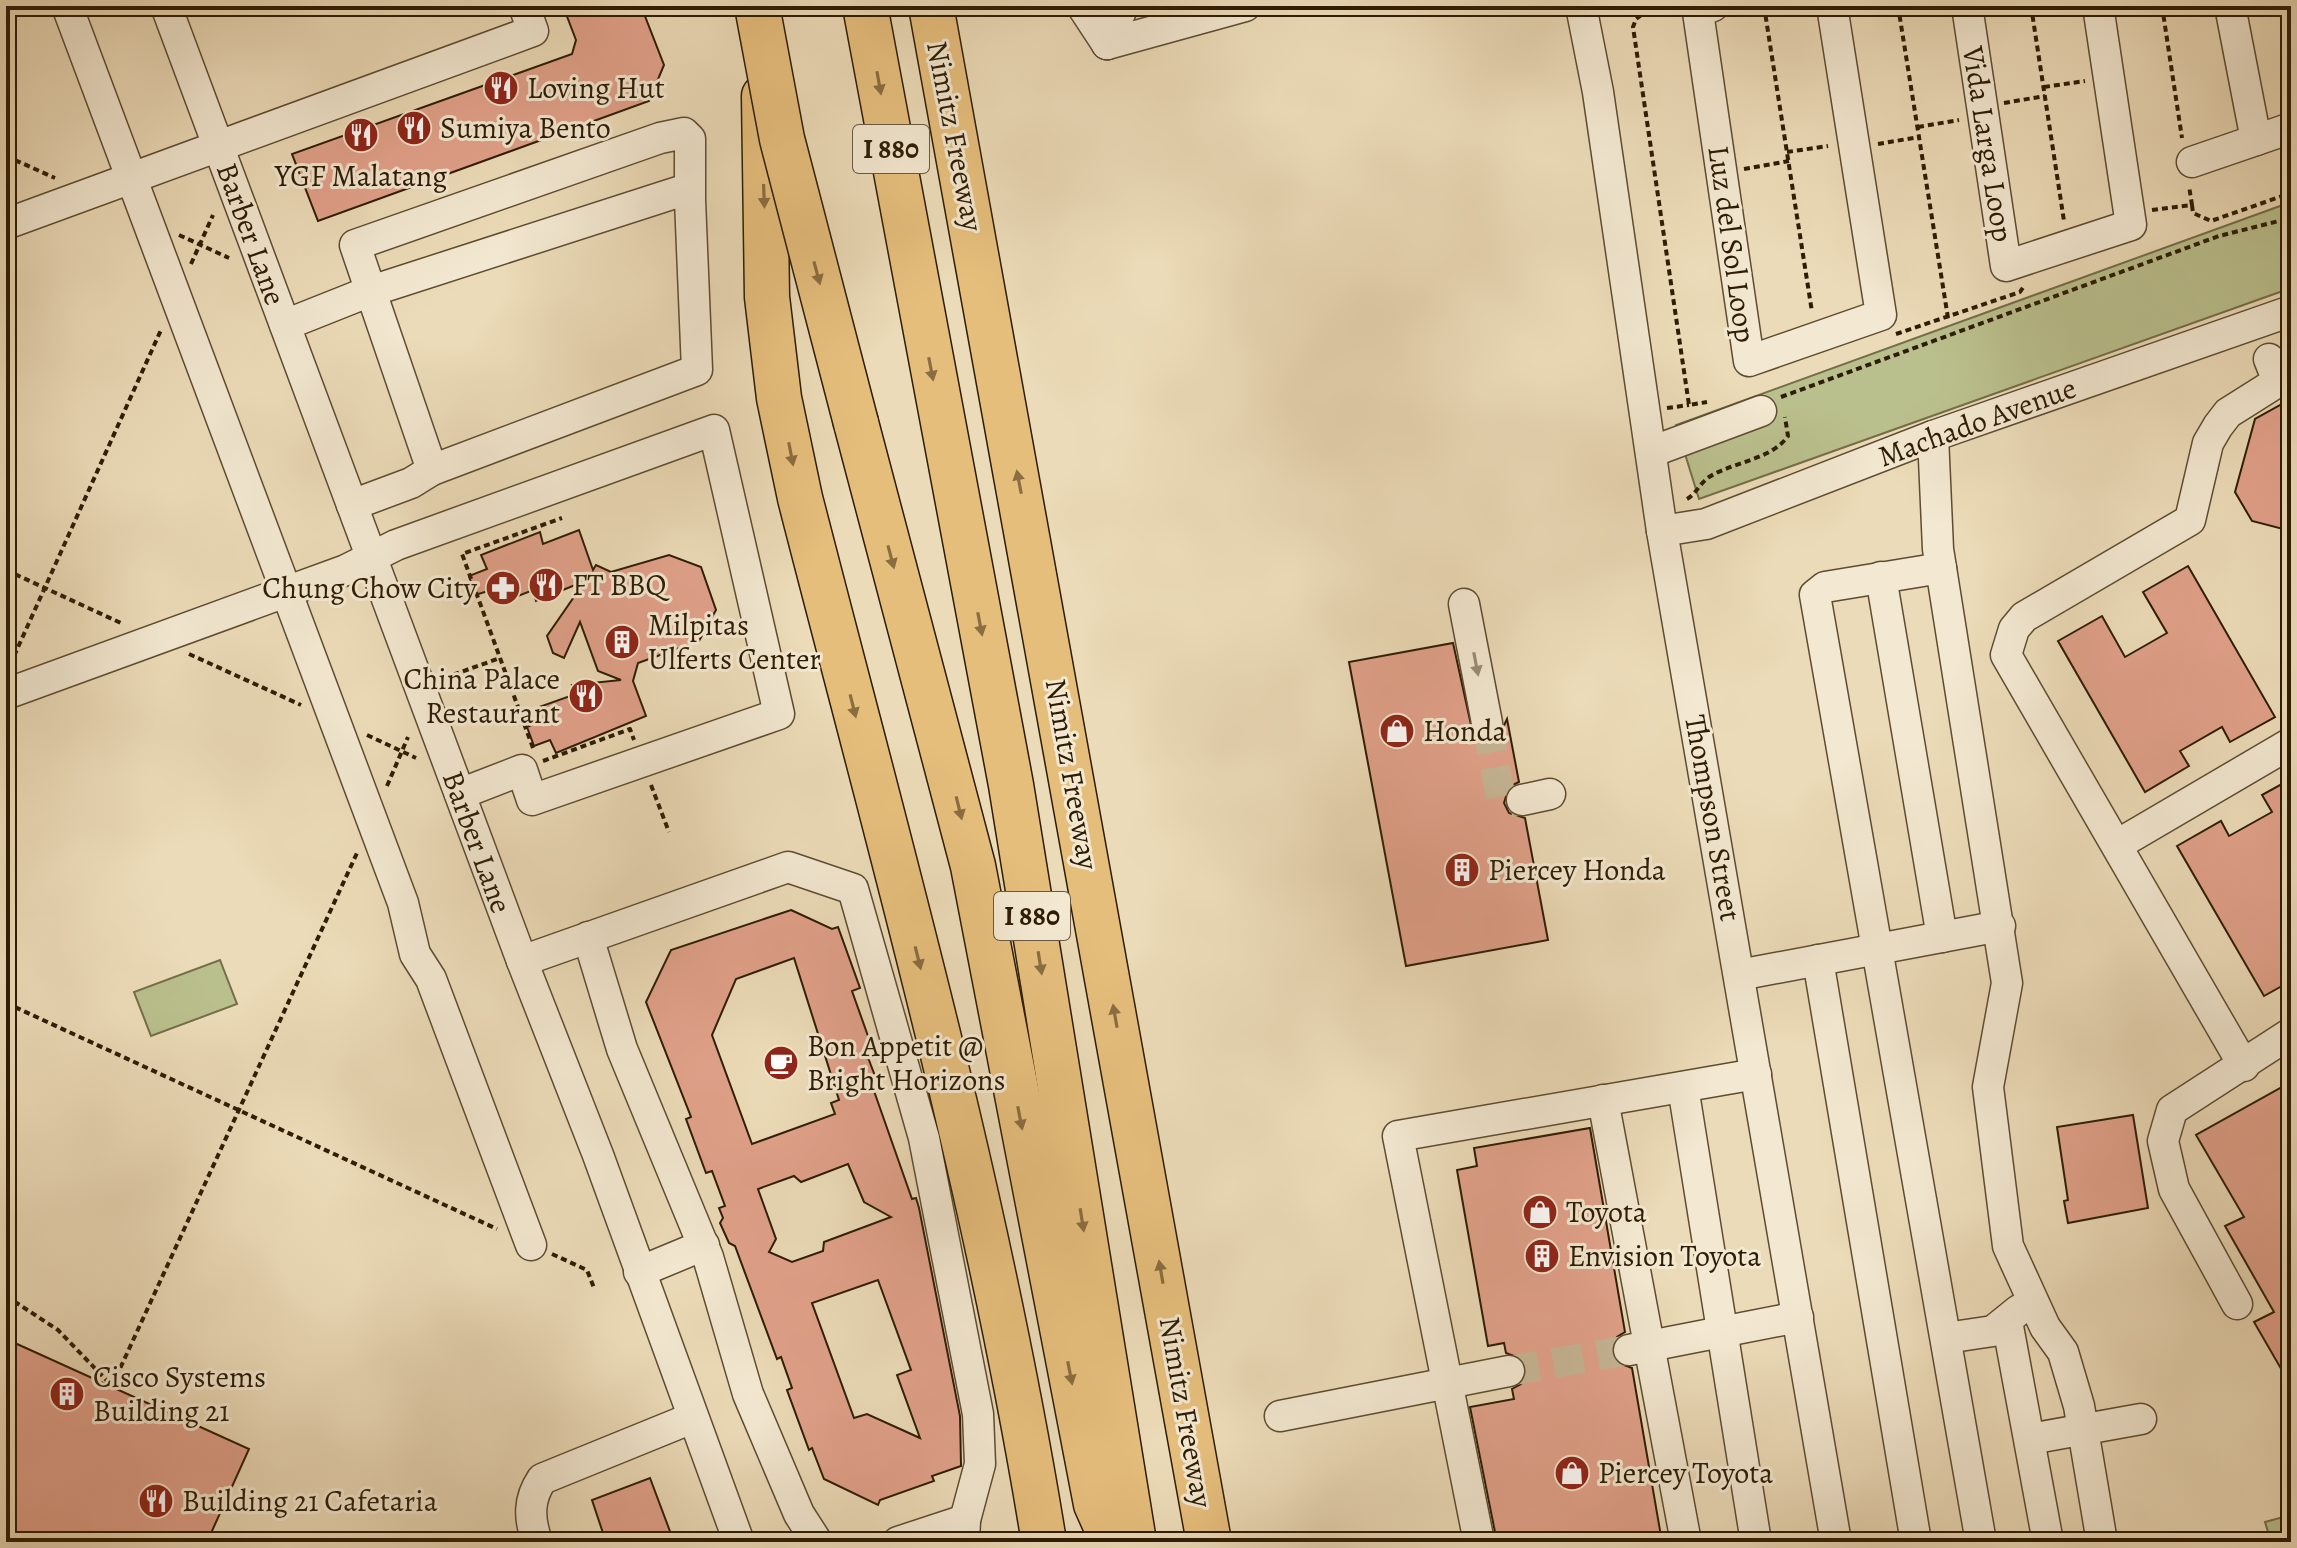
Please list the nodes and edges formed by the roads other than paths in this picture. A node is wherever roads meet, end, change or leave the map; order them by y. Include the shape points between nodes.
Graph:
1 (67, 6) edge
2 (166, 6) edge
3 (524, 6) edge
4 (757, 6) edge
5 (765, 6) edge
6 (865, 6) edge
7 (931, 6) edge
8 (1082, 6) edge
9 (1123, 6) edge
10 (1245, 6) edge
11 (1581, 6) edge
12 (1832, 6) edge
13 (1967, 6) edge
14 (2098, 6) edge
15 (2230, 6) edge
16 (1706, 9) edge
17 (1107, 44) junction
18 (2291, 128) edge
19 (2256, 140) junction
20 (218, 147) junction
21 (2188, 162) road end
22 (131, 177) junction
23 (690, 200) junction
24 (6, 224) edge
25 (368, 292) junction
26 (2291, 311) edge
27 (285, 325) junction
28 (2269, 359) dead end
29 (1761, 411) dead end
30 (1933, 436) junction
31 (1651, 452) junction
32 (432, 470) junction
33 (352, 505) junction
34 (1660, 519) junction
35 (371, 557) junction
36 (1941, 568) junction
37 (1881, 577) junction
38 (286, 592) junction
39 (1464, 604) dead end
40 (6, 694) edge
41 (1487, 723) tunnel mouth
42 (2291, 743) edge
43 (460, 794) junction
44 (2117, 845) junction
45 (2000, 926) junction
46 (588, 937) junction
47 (1942, 937) junction
48 (1877, 949) junction
49 (1818, 960) junction
50 (522, 961) junction
51 (1739, 975) junction
52 (2291, 1033) edge
53 (2244, 1066) junction
54 (1756, 1074) junction
55 (1683, 1087) junction
56 (1603, 1100) junction
57 (531, 1245) road end
58 (704, 1245) junction
59 (639, 1272) junction
60 (2030, 1298) junction
61 (2237, 1304) dead end
62 (1798, 1317) junction
63 (2007, 1321) junction
64 (1722, 1332) junction
65 (1946, 1338) junction
66 (1640, 1348) junction
67 (1509, 1371) tunnel mouth
68 (1447, 1382) junction
69 (1280, 1416) dead end
70 (692, 1418) junction
71 (2141, 1419) dead end
72 (2083, 1430) junction
73 (2030, 1439) junction
74 (965, 1531) edge
75 (537, 1542) edge
76 (739, 1542) edge
77 (817, 1542) edge
78 (898, 1542) edge
79 (1044, 1542) edge
80 (1113, 1542) edge
81 (1134, 1542) edge
82 (1209, 1542) edge
83 (1479, 1542) edge
84 (1686, 1542) edge
85 (1756, 1542) edge
86 (1836, 1542) edge
87 (1916, 1542) edge
88 (1981, 1542) edge
89 (2048, 1542) edge
90 (2102, 1542) edge

1 - 22 street
2 - 20 street, Barber Lane
3 - 20 street via 533,31
4 -> 80 highway, bridge via 782,139 973,866 1096,1504
5 -> 79 highway via 767,297 779,398 803,514 965,1139
6 -> 81 highway, Nimitz Freeway / I 880 via 1011,785
82 -> 7 highway, Nimitz Freeway / I 880
8 - 17 street
9 - 17 street
10 - 17 street
11 - 31 street, Thompson Street
12 - 16 street, Luz del Sol Loop via 1881,315 1749,361 1722,173
13 - 14 street, Vida Larga Loop via 2006,266 2131,225
15 - 19 street
18 - 19 street
19 - 21 street
20 - 22 street
20 - 27 street, Barber Lane
22 - 24 street
22 - 38 street
23 - 25 street via 678,192
23 - 25 street via 690,139 684,133 660,138 368,237 355,245
23 - 32 street via 697,370
25 - 27 street
25 - 32 street
26 - 30 street, Machado Avenue
27 - 33 street, Barber Lane
28 - 44 street via 2274,384 2228,413 2208,443 2190,520 2034,610 2008,641 2010,666
29 - 31 street
30 - 34 street, Machado Avenue via 1706,524
30 - 36 street
31 - 34 street, Thompson Street
32 - 33 street
33 - 35 street, Barber Lane
34 - 51 street, Thompson Street
35 - 38 street
35 - 43 street, Barber Lane
35 - 43 street via 714,430 779,714 532,800 522,770
36 - 37 street
36 - 45 street
37 - 47 street
37 - 48 street via 1825,587 1815,595
38 - 40 street
38 - 57 street via 403,903 415,954 431,979
39 -> 41 street
42 - 44 street
43 - 50 street, Barber Lane
44 - 53 street
45 - 47 street
45 - 60 street via 2007,983 1988,1087 2008,1246
46 - 50 street
46 - 58 street via 622,1049
46 - 74 street via 788,867 853,889 924,1138 978,1414 980,1464
47 - 48 street
48 - 49 street
48 - 65 street
49 - 51 street
49 - 87 street
50 - 59 street, Barber Lane
51 - 54 street, Thompson Street
52 - 53 street
53 - 61 street via 2172,1110 2163,1141 2174,1189
54 - 55 street
54 - 62 street, Thompson Street
55 - 56 street
55 - 64 street
56 - 66 street
56 - 68 street via 1398,1136
58 - 59 street
58 - 77 street via 748,1394 799,1514
59 - 70 street, Barber Lane
60 - 63 street
60 - 72 street via 2063,1352
62 - 64 street
62 - 86 street, Thompson Street
63 - 65 street via 1993,1331
63 - 73 street
64 - 66 street
64 - 85 street
65 - 88 street
66 - 84 street
67 - 68 street
68 - 69 street
68 - 83 street
70 - 75 street via 542,1479 532,1494 530,1511
70 - 76 street, Barber Lane
71 - 72 street
72 - 73 street
72 - 90 street
73 - 89 street
74 - 78 street

